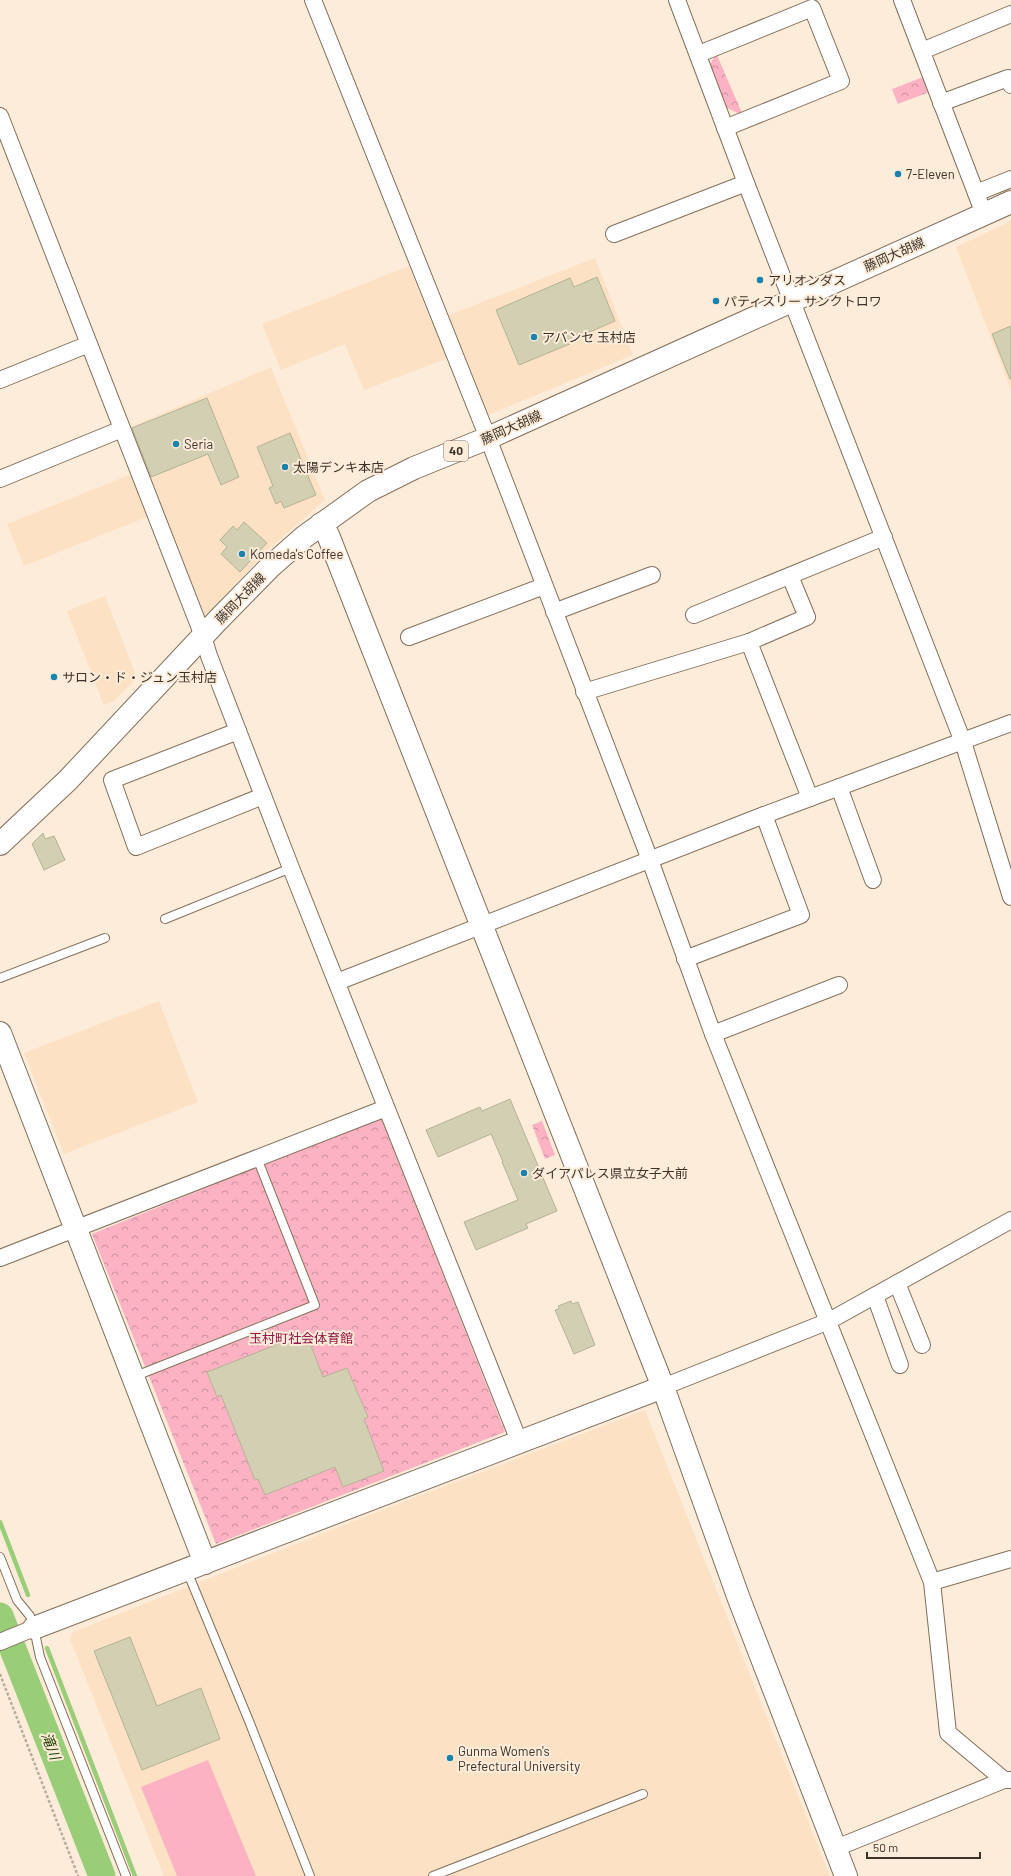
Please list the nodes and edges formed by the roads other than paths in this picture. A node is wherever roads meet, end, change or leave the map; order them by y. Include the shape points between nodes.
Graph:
1 (313, 0) edge
2 (677, 0) edge
3 (902, 0) edge
4 (1011, 14) edge
5 (922, 51) junction
6 (699, 54) junction
7 (1011, 85) edge
8 (941, 103) junction
9 (0, 116) edge
10 (725, 128) junction
11 (1011, 178) edge
12 (746, 183) junction
13 (976, 193) junction
14 (1011, 202) edge
15 (984, 214) junction
16 (614, 234) dead end
17 (792, 300) junction
18 (90, 344) junction
19 (0, 380) edge
20 (122, 429) junction
21 (488, 438) junction
22 (0, 479) edge
23 (321, 524) junction
24 (884, 537) junction
25 (652, 575) dead end
26 (790, 576) junction
27 (544, 586) junction
28 (554, 612) junction
29 (694, 615) dead end
30 (203, 636) junction
31 (409, 637) dead end
32 (748, 642) junction
33 (584, 692) junction
34 (1011, 723) edge
35 (238, 731) junction
36 (963, 742) junction
37 (839, 787) junction
38 (263, 796) junction
39 (810, 798) junction
40 (764, 815) junction
41 (0, 844) edge
42 (650, 860) junction
43 (291, 868) junction
44 (873, 880) dead end
45 (1011, 897) edge
46 (165, 919) dead end
47 (482, 926) junction
48 (105, 938) dead end
49 (685, 959) junction
50 (0, 978) edge
51 (337, 982) junction
52 (839, 985) dead end
53 (0, 1033) edge
54 (713, 1034) junction
55 (386, 1108) junction
56 (257, 1158) junction
57 (1011, 1220) edge
58 (76, 1228) junction
59 (0, 1258) edge
60 (897, 1283) junction
61 (875, 1296) junction
62 (829, 1321) junction
63 (922, 1346) dead end
64 (900, 1365) dead end
65 (132, 1377) junction
66 (663, 1387) junction
67 (519, 1441) junction
68 (0, 1557) edge
69 (1011, 1559) edge
70 (196, 1566) junction
71 (932, 1582) junction
72 (30, 1630) junction
73 (0, 1642) edge
74 (1008, 1780) edge
75 (643, 1794) dead end
76 (836, 1848) junction
77 (126, 1876) edge
78 (310, 1876) edge
79 (433, 1876) edge
80 (846, 1876) edge

1 - 21 street
2 - 6 street
3 - 5 street
4 - 5 street
5 - 8 street
6 - 10 street
6 - 10 street via 812,8 841,81
7 - 8 street via 1008,78
8 - 13 street
9 - 18 street
10 - 12 street
11 - 13 street
12 - 16 street
12 - 17 street
13 - 15 street
14 - 15 street, 藤岡大胡線 / 40
15 - 17 street, 藤岡大胡線 / 40
17 - 21 street, 藤岡大胡線 / 40
17 - 24 street
18 - 19 street
18 - 20 street
20 - 22 street
20 - 30 street
21 - 23 street, 藤岡大胡線 / 40 via 387,481
21 - 27 street
23 - 30 street, 藤岡大胡線 / 40 via 270,568
23 - 47 street via 328,535
24 - 26 street
24 - 36 street
25 - 28 street
26 - 29 street
26 - 32 street via 807,617
27 - 28 street
27 - 31 street
28 - 33 street
30 - 35 street
30 - 41 street, 藤岡大胡線 / 40 via 68,780
32 - 33 street
32 - 39 street
33 - 42 street
34 - 36 street
35 - 38 street
35 - 38 street via 112,780 136,846
36 - 37 street
36 - 45 street
37 - 39 street
37 - 44 street
38 - 43 street
39 - 40 street
40 - 42 street
40 - 49 street via 801,915
42 - 47 street
42 - 49 street
43 - 46 lane
43 - 51 street
47 - 51 street
47 - 66 street
48 - 50 lane
49 - 54 street
51 - 55 street
52 - 54 street
53 - 58 street
54 - 62 street
55 - 56 street
55 - 67 street
56 - 58 street
56 - 65 lane via 315,1305
57 - 60 street
58 - 59 street
58 - 65 street
60 - 61 street
60 - 63 street
61 - 62 street
61 - 64 street
62 - 66 street
62 - 71 street
65 - 70 street
66 - 67 street
66 - 76 street via 739,1598
67 - 70 street
68 - 72 lane via 17,1600 30,1616
69 - 71 street
70 - 72 street
70 - 78 lane via 249,1720
71 - 74 street via 948,1733
72 - 73 street
72 - 77 lane
74 - 76 street
75 - 79 lane
76 - 80 street

